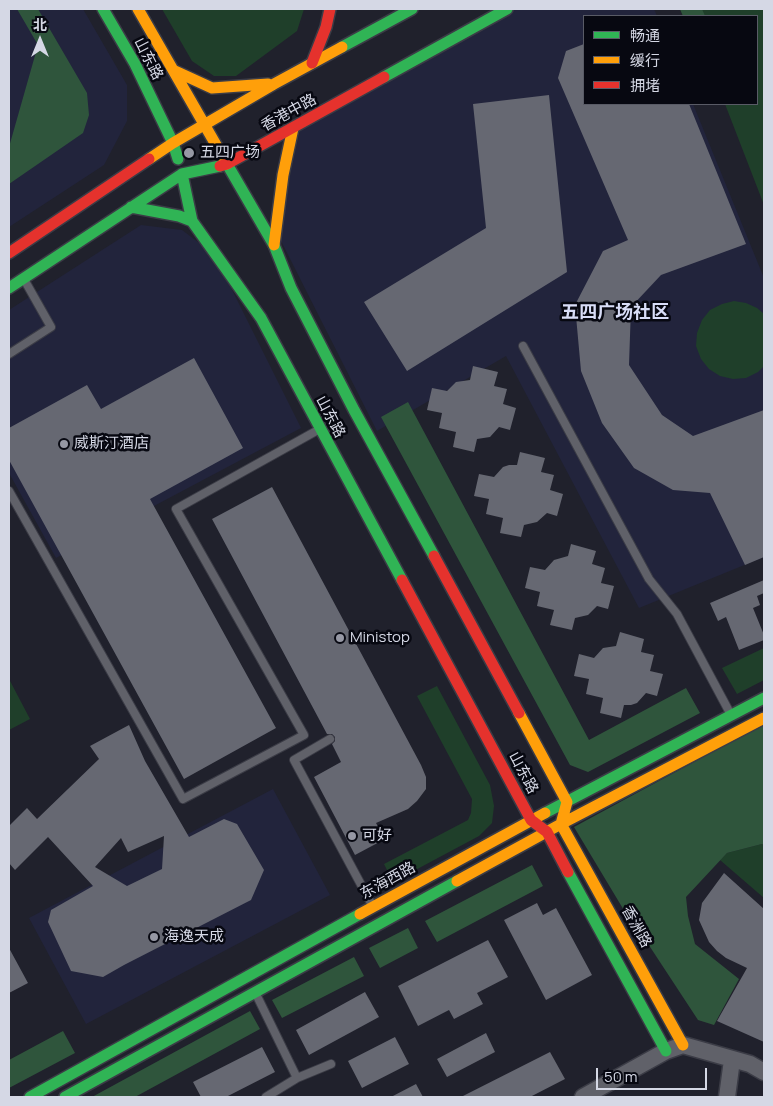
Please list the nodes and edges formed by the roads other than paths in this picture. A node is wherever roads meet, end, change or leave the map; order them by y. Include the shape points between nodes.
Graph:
1 (103, 9) edge
2 (138, 9) edge
3 (330, 9) edge
4 (507, 9) edge
5 (405, 10) edge
6 (312, 63) junction
7 (175, 71) junction
8 (274, 84) junction
9 (204, 124) junction
10 (293, 128) junction
11 (173, 143) junction
12 (228, 164) junction
13 (182, 174) junction
14 (131, 207) junction
15 (192, 221) junction
16 (274, 245) junction
17 (9, 253) edge
18 (23, 279) junction
19 (9, 288) edge
20 (523, 346) dead end
21 (9, 354) edge
22 (320, 429) junction
23 (9, 490) edge
24 (764, 698) edge
25 (731, 715) junction
26 (764, 718) edge
27 (330, 739) dead end
28 (567, 802) junction
29 (531, 820) junction
30 (561, 824) junction
31 (547, 832) junction
32 (373, 906) junction
33 (256, 993) junction
34 (683, 1044) junction
35 (666, 1051) junction
36 (732, 1060) junction
37 (331, 1064) dead end
38 (764, 1072) edge
39 (297, 1078) junction
40 (30, 1097) edge
41 (65, 1097) edge
42 (266, 1097) edge
43 (583, 1097) edge
44 (727, 1097) edge

1 - 11 main road, 山东路 via 135,64
2 - 7 main road, 山东路
3 - 6 main road
4 - 10 main road, 香港中路
5 - 6 main road
6 - 8 main road
7 - 8 main road via 212,88
7 - 9 main road, 山东路
8 - 9 main road
9 - 11 main road
9 - 12 main road, 山东路
10 - 12 main road, 香港中路
10 - 16 main road
11 - 13 main road, 山东路
11 - 17 main road
12 - 13 main road, 香港中路
12 - 16 main road, 山东路
13 - 14 main road, 香港中路
13 - 15 main road, 山东路
14 - 15 main road
14 - 18 main road, 香港中路
15 - 22 main road, 山东路 via 261,318
16 - 28 main road, 山东路 via 291,288 354,410
18 - 19 main road, 香港中路
18 - 21 lane via 51,328
20 - 25 lane via 649,579 677,614
22 - 23 lane via 176,509 304,735 183,798
22 - 29 main road, 山东路
24 - 25 main road, 东海西路
25 - 28 main road, 东海西路
26 - 30 main road
27 - 32 lane via 294,760
28 - 29 main road, 东海西路
28 - 30 main road
29 - 31 main road, 山东路
29 - 32 main road, 东海西路
30 - 31 main road
30 - 34 main road, 香洲路
31 - 33 main road
31 - 35 main road
32 - 40 main road, 东海西路
33 - 39 lane
33 - 41 main road
34 - 35 street
34 - 36 street
35 - 43 street
36 - 38 street via 750,1064
36 - 44 street
37 - 39 lane
39 - 42 lane

